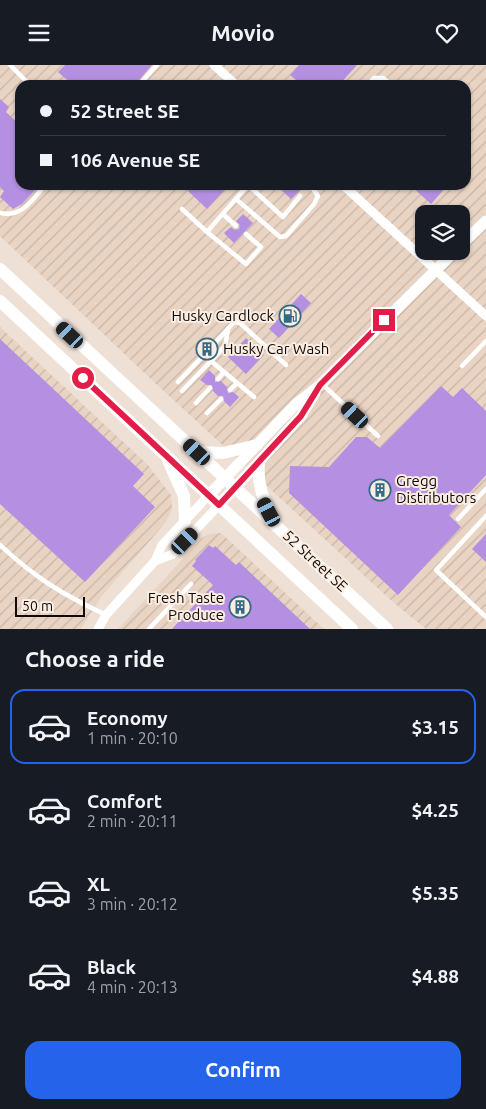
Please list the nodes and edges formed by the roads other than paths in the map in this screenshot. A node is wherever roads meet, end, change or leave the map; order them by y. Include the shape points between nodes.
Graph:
1 (10, 65) edge
2 (157, 65) edge
3 (214, 65) edge
4 (25, 80) edge
5 (143, 80) edge
6 (230, 80) edge
7 (372, 80) edge
8 (386, 80) edge
9 (40, 190) edge
10 (244, 190) edge
11 (253, 190) edge
12 (314, 190) edge
13 (348, 190) edge
14 (300, 197) dead end
15 (236, 199) junction
16 (182, 209) dead end
17 (0, 213) edge
18 (223, 214) junction
19 (486, 221) edge
20 (236, 226) dead end
21 (207, 232) junction
22 (246, 234) dead end
23 (470, 236) edge
24 (446, 260) edge
25 (0, 269) edge
26 (436, 270) junction
27 (0, 301) edge
28 (486, 316) edge
29 (228, 330) junction
30 (486, 341) edge
31 (216, 342) dead end
32 (201, 358) dead end
33 (211, 361) junction
34 (286, 365) dead end
35 (462, 366) dead end
36 (224, 372) junction
37 (218, 379) dead end
38 (178, 382) dead end
39 (237, 383) junction
40 (320, 384) junction
41 (210, 388) dead end
42 (230, 389) dead end
43 (182, 391) dead end
44 (254, 397) dead end
45 (221, 399) dead end
46 (196, 403) dead end
47 (207, 413) dead end
48 (378, 436) dead end
49 (257, 445) junction
50 (197, 452) junction
51 (166, 456) junction
52 (259, 463) junction
53 (225, 478) junction
54 (235, 488) junction
55 (486, 489) edge
56 (209, 495) junction
57 (219, 505) junction
58 (486, 516) edge
59 (458, 519) dead end
60 (185, 521) junction
61 (277, 527) junction
62 (0, 545) edge
63 (156, 561) junction
64 (191, 584) dead end
65 (106, 615) junction
66 (486, 617) edge
67 (98, 629) edge
68 (149, 629) edge
69 (352, 629) edge
70 (387, 629) edge

1 - 4 lane
2 - 5 lane
3 - 6 street
7 - 8 lane
9 - 17 lane via 19,213 10,216
10 - 15 lane
11 - 14 lane via 283,217
12 - 15 lane via 318,196 314,204 286,235 280,237
13 - 26 street
15 - 18 lane
16 - 21 lane
18 - 20 lane
18 - 21 lane
19 - 23 street
21 - 22 lane via 246,265 261,247
24 - 26 street
25 - 50 main road, 52 Street SE
26 - 28 street
26 - 40 street
27 - 51 main road, 52 Street SE
29 - 31 lane
29 - 33 lane via 225,346
29 - 34 lane via 234,322 240,323
30 - 35 lane
32 - 38 lane
33 - 36 lane
33 - 43 lane
36 - 37 lane
36 - 39 lane
39 - 42 lane
39 - 44 lane
40 - 48 lane
40 - 49 street
40 - 52 street via 301,416
41 - 46 lane
45 - 47 lane
49 - 50 main road via 211,455
49 - 53 street
50 - 53 main road, 52 Street SE
51 - 56 main road, 52 Street SE
51 - 60 main road via 184,496
52 - 54 street
52 - 61 main road via 262,497
53 - 54 main road, 52 Street SE
53 - 56 street
54 - 57 street
54 - 61 main road, 52 Street SE
55 - 59 lane
56 - 57 main road, 52 Street SE
56 - 60 street
57 - 63 street via 173,554
57 - 69 main road, 52 Street SE
58 - 66 lane via 436,570
60 - 63 street via 162,545
61 - 70 main road, 52 Street SE
62 - 65 lane via 29,572 70,598
63 - 65 street
64 - 68 lane
65 - 67 street

